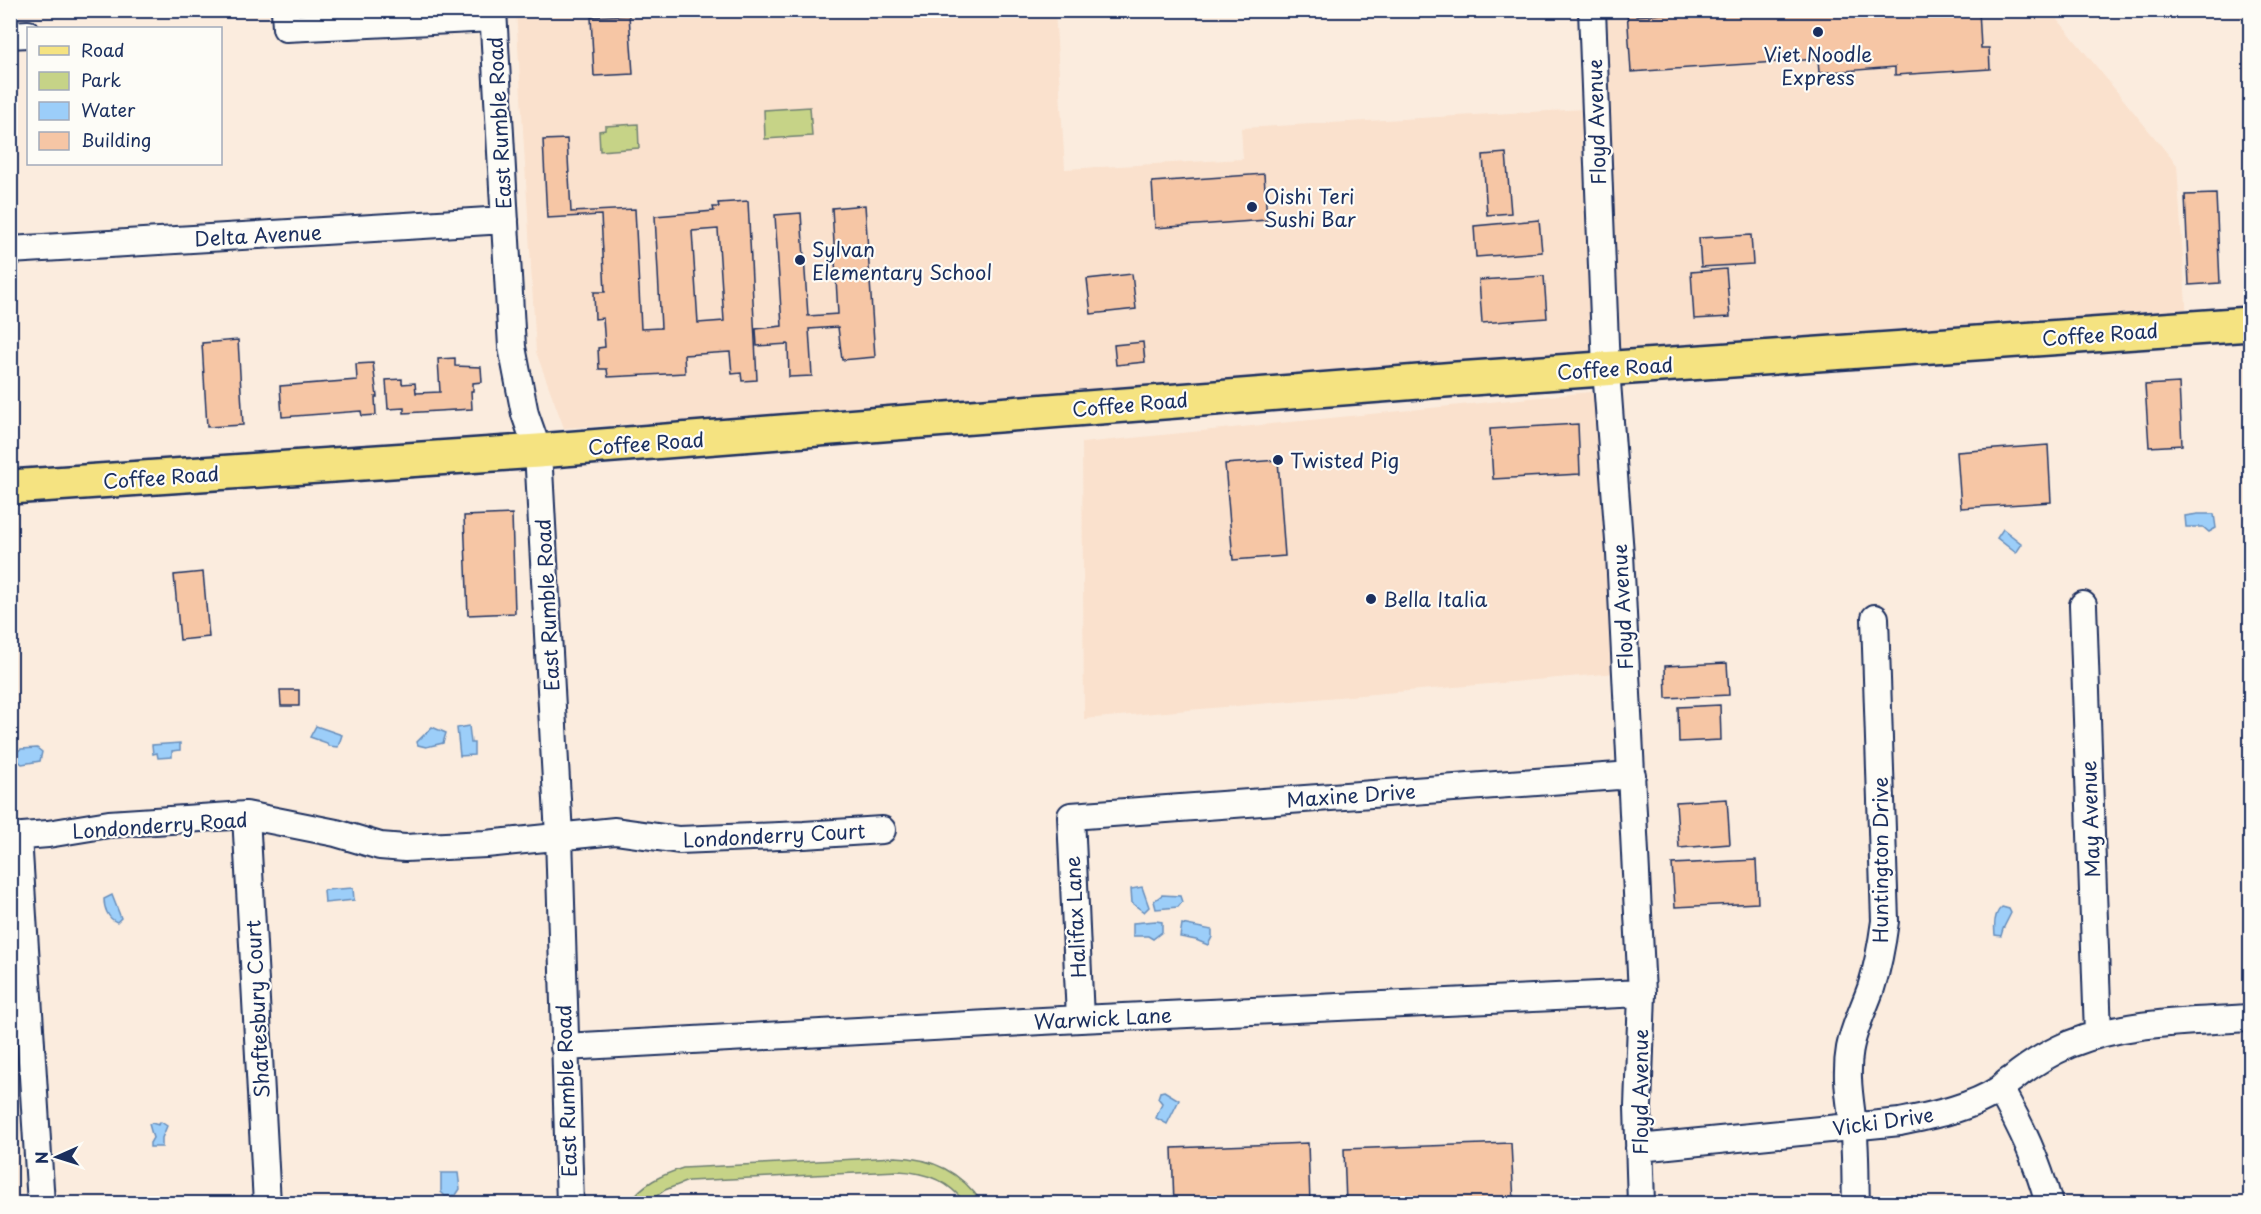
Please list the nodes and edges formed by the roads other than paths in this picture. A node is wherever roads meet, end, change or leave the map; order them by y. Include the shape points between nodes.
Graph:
1 (1592, 10) edge
2 (493, 14) edge
3 (286, 19) edge
4 (27, 34) edge
5 (10, 35) edge
6 (505, 220) junction
7 (10, 250) edge
8 (2250, 324) edge
9 (1606, 369) junction
10 (538, 451) junction
11 (10, 487) edge
12 (2083, 605) dead end
13 (1875, 618) dead end
14 (1632, 775) junction
15 (246, 815) junction
16 (1071, 816) joint
17 (882, 830) dead end
18 (559, 836) junction
19 (14, 837) edge
20 (1642, 993) junction
21 (2250, 1018) edge
22 (1080, 1019) junction
23 (2098, 1034) junction
24 (564, 1047) junction
25 (2000, 1089) junction
26 (1853, 1126) junction
27 (1639, 1148) junction
28 (41, 1203) edge
29 (267, 1203) edge
30 (570, 1203) edge
31 (1641, 1203) edge
32 (1856, 1203) edge
33 (2049, 1203) edge

1 - 9 street, Floyd Avenue
2 - 3 street
2 - 6 street, East Rumble Road
4 - 5 street
6 - 7 street, Delta Avenue
6 - 10 street, East Rumble Road via 512,347 525,414
8 - 9 main road, Coffee Road
9 - 10 main road, Coffee Road
9 - 14 street, Floyd Avenue
10 - 11 main road, Coffee Road
10 - 18 street, East Rumble Road
12 - 23 street, May Avenue
13 - 26 street, Huntington Drive via 1885,921 1881,954 1850,1047 1848,1100
14 - 16 street, Maxine Drive
14 - 20 street, Floyd Avenue
15 - 18 street, Londonderry Road via 380,846 405,848
15 - 19 street, Londonderry Road via 109,824
15 - 29 street, Shaftesbury Court
16 - 22 street, Halifax Lane
17 - 18 street, Londonderry Court via 679,840 615,831
18 - 24 street, East Rumble Road
19 - 28 street
20 - 22 street, Warwick Lane
20 - 27 street, Floyd Avenue
21 - 23 street, Vicki Drive via 2143,1024
22 - 24 street, Warwick Lane
23 - 25 street, Vicki Drive via 2040,1059
24 - 30 street, East Rumble Road
25 - 26 street, Vicki Drive via 1940,1114
25 - 33 street via 2026,1135
26 - 27 street, Vicki Drive
26 - 32 street, Huntington Drive
27 - 31 street, Floyd Avenue

